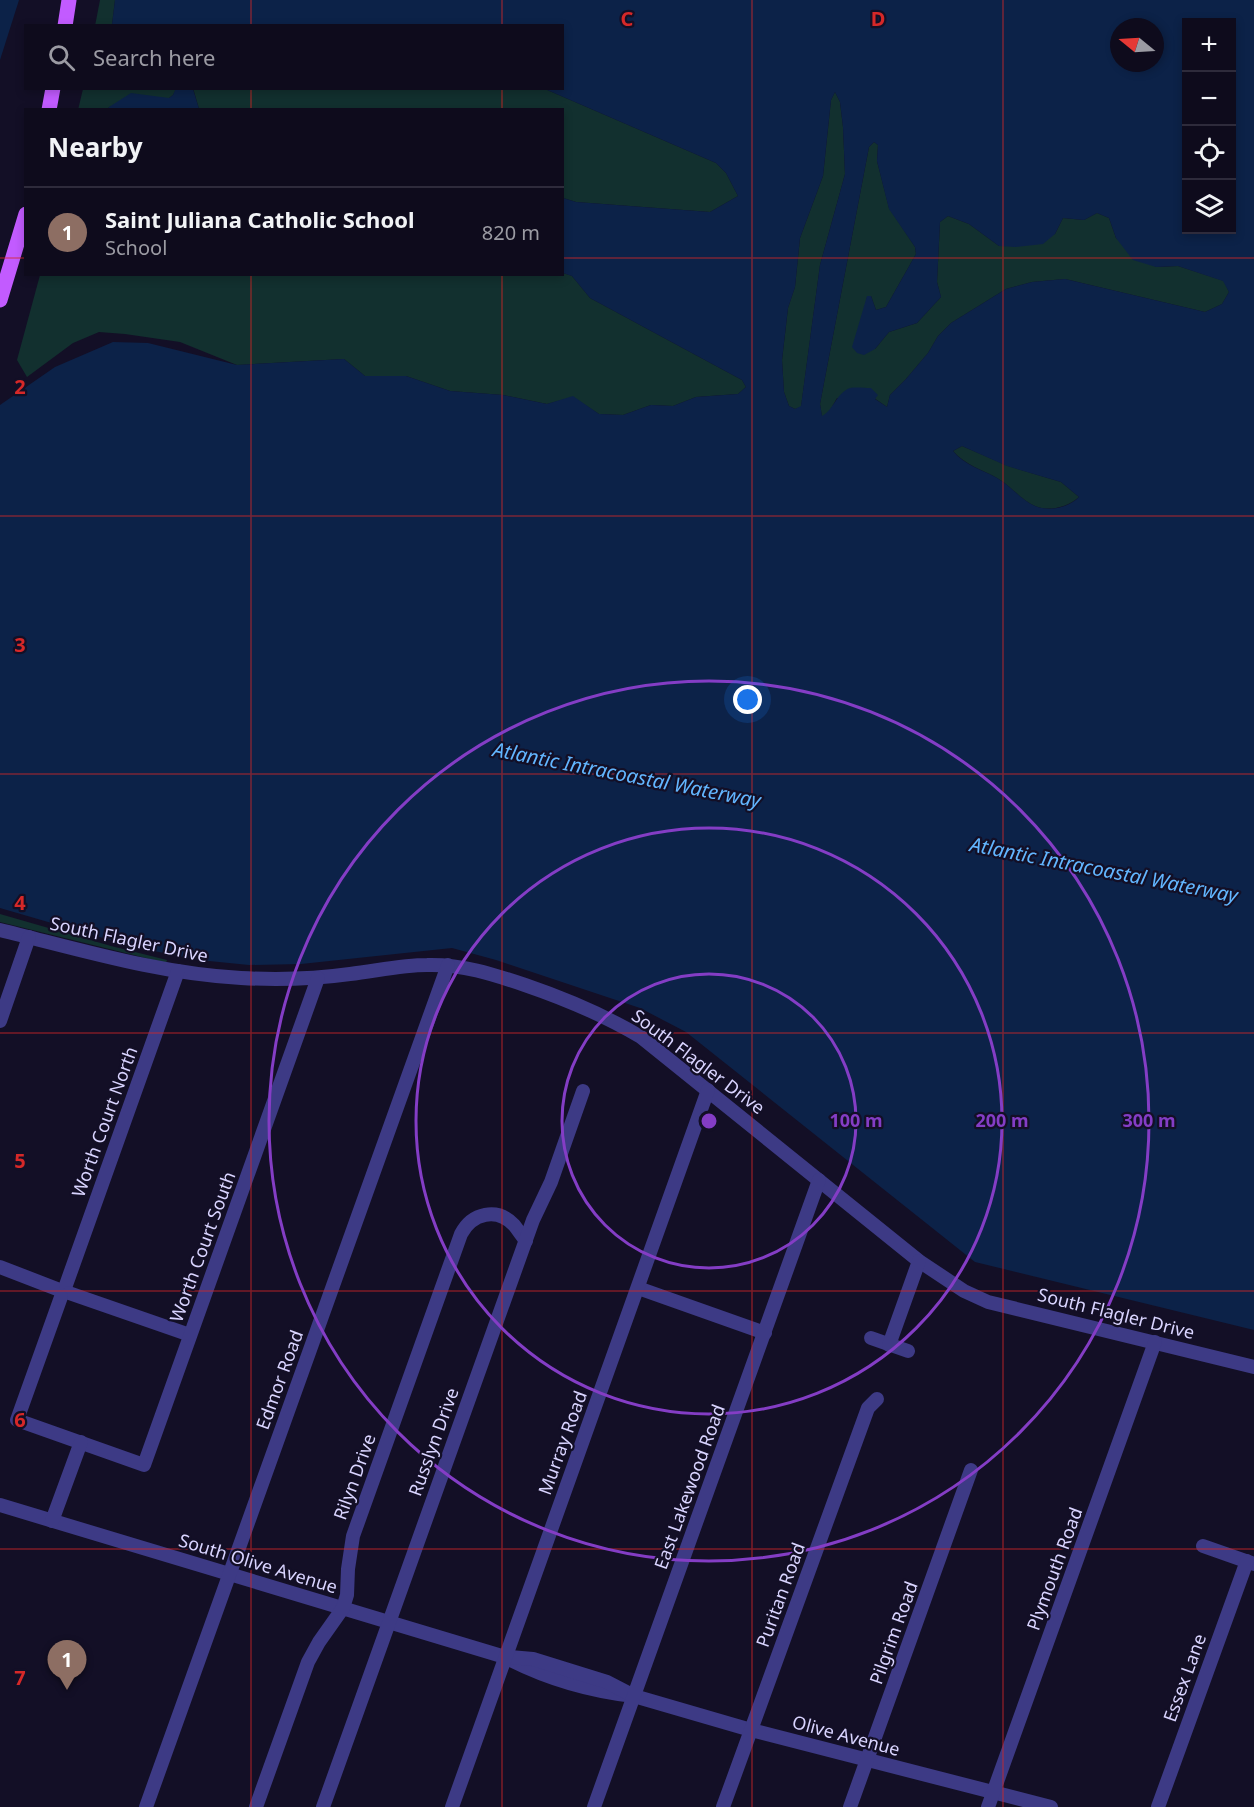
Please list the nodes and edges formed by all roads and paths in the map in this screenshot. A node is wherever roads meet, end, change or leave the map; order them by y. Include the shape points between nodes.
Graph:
1 (69, 0) edge
2 (64, 24) edge
3 (53, 90) edge
4 (50, 108) edge
5 (24, 221) edge
6 (0, 300) edge
7 (0, 930) edge
8 (28, 937) junction
9 (448, 965) junction
10 (177, 971) junction
11 (318, 978) junction
12 (0, 1021) edge
13 (708, 1090) junction
14 (583, 1091) dead end
15 (819, 1180) junction
16 (526, 1240) junction
17 (919, 1261) junction
18 (0, 1267) edge
19 (638, 1288) junction
20 (63, 1291) junction
21 (765, 1333) junction
22 (190, 1335) junction
23 (871, 1338) dead end
24 (1155, 1342) junction
25 (889, 1345) junction
26 (908, 1351) dead end
27 (1254, 1367) edge
28 (877, 1399) dead end
29 (81, 1442) junction
30 (971, 1470) dead end
31 (0, 1505) edge
32 (52, 1521) junction
33 (1203, 1545) dead end
34 (1250, 1563) edge
35 (229, 1574) junction
36 (343, 1608) junction
37 (389, 1622) junction
38 (505, 1657) junction
39 (634, 1696) junction
40 (751, 1730) junction
41 (867, 1760) junction
42 (993, 1792) junction
43 (146, 1807) edge
44 (256, 1807) edge
45 (323, 1807) edge
46 (452, 1807) edge
47 (594, 1807) edge
48 (723, 1807) edge
49 (850, 1807) edge
50 (988, 1807) edge
51 (1051, 1807) edge
52 (1158, 1807) edge

1 - 2 main road
3 - 4 main road
5 - 6 main road
7 - 8 street, South Flagler Drive
8 - 10 street, South Flagler Drive
8 - 12 street
9 - 11 street, South Flagler Drive
9 - 13 street, South Flagler Drive via 486,972 593,1010 641,1037
9 - 35 street, Edmor Road
10 - 11 street, South Flagler Drive via 240,978
10 - 20 street, Worth Court North
11 - 22 street, Worth Court South
13 - 15 street, South Flagler Drive
13 - 19 street, Murray Road
14 - 16 street, Russlyn Drive
15 - 17 street, South Flagler Drive
15 - 21 street, East Lakewood Road
16 - 36 street, Rilyn Drive via 496,1214 475,1217 464,1227 353,1536
16 - 37 street, Russlyn Drive
17 - 24 street, South Flagler Drive via 988,1302
17 - 25 street
18 - 20 street
19 - 21 street
19 - 38 street, Murray Road
20 - 22 street
20 - 29 street, Worth Court North via 17,1420
21 - 39 street, East Lakewood Road
22 - 29 street, Worth Court South via 144,1465
23 - 25 street
24 - 27 street, South Flagler Drive
24 - 42 street, Plymouth Road
25 - 26 street
28 - 40 street, Puritan Road via 868,1408
29 - 32 street
30 - 41 street, Pilgrim Road
31 - 32 street, South Olive Avenue
32 - 35 street, South Olive Avenue
33 - 34 street
34 - 52 street, Essex Lane
35 - 36 street, South Olive Avenue
35 - 43 street, Edmor Road
36 - 37 street, South Olive Avenue
36 - 44 street, Rilyn Drive via 308,1662
37 - 38 street, South Olive Avenue
37 - 45 street, Russlyn Drive
38 - 39 street, Olive Avenue via 533,1659 607,1682
38 - 46 street, Murray Road
39 - 40 street, Olive Avenue
39 - 47 street, East Lakewood Road
40 - 41 street, Olive Avenue
40 - 48 street, Puritan Road
41 - 42 street, Olive Avenue
41 - 49 street, Pilgrim Road
42 - 50 street, Plymouth Road
42 - 51 street, Olive Avenue

